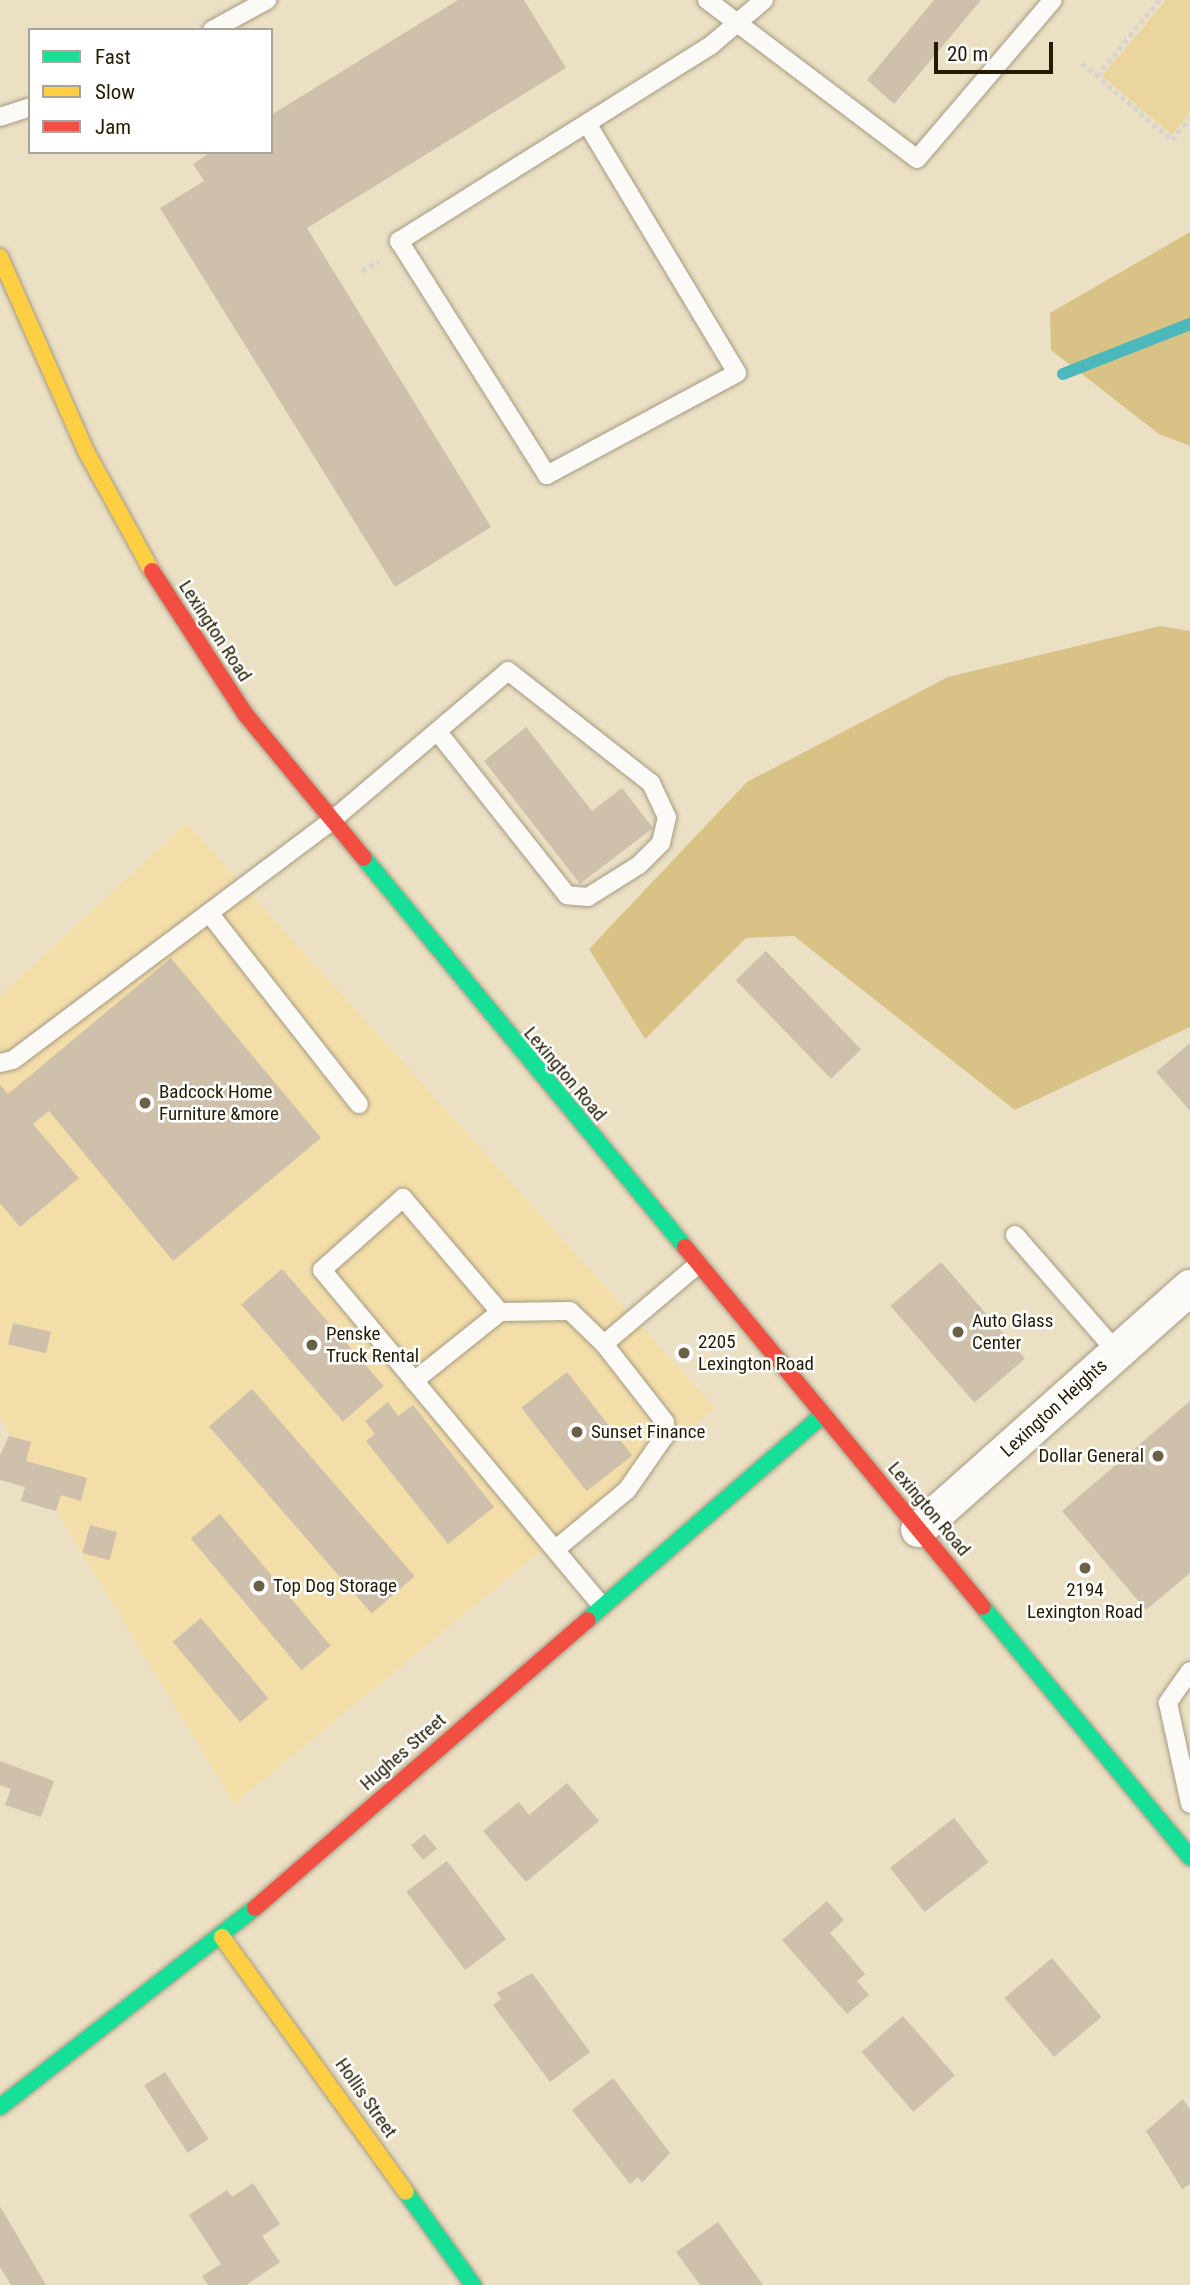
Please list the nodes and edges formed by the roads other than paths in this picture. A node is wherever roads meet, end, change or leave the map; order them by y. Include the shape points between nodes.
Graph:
1 (267, 0) edge
2 (708, 0) edge
3 (764, 0) edge
4 (1053, 0) edge
5 (739, 26) junction
6 (216, 28) edge
7 (28, 108) edge
8 (0, 117) edge
9 (587, 125) junction
10 (0, 257) edge
11 (437, 731) junction
12 (330, 822) junction
13 (209, 913) junction
14 (0, 1063) edge
15 (359, 1104) dead end
16 (1015, 1235) dead end
17 (697, 1265) junction
18 (1190, 1287) edge
19 (500, 1311) junction
20 (604, 1344) junction
21 (1116, 1351) junction
22 (414, 1381) junction
23 (823, 1415) junction
24 (918, 1529) junction
25 (556, 1549) junction
26 (602, 1606) junction
27 (1183, 1677) edge
28 (1190, 1804) edge
29 (1190, 1857) edge
30 (222, 1937) junction
31 (0, 2107) edge
32 (473, 2285) edge

1 - 6 lane
2 - 5 lane
3 - 5 lane
4 - 5 lane via 917,159
5 - 9 lane
7 - 8 lane
9 - 9 lane via 737,373 547,475 399,241
10 - 12 main road, Lexington Road via 87,453 164,593 246,715
11 - 11 lane via 508,671 651,783 667,817 661,843 639,865 587,897 566,895
11 - 12 lane
12 - 13 lane
12 - 17 main road, Lexington Road
13 - 14 lane via 13,1060
13 - 15 lane
16 - 21 lane
17 - 20 lane
17 - 23 main road, Lexington Road
18 - 21 street, Lexington Heights
19 - 20 lane via 570,1311
19 - 22 lane
19 - 22 lane via 402,1198 322,1270
20 - 25 lane via 665,1422 666,1434 627,1490
21 - 24 street, Lexington Heights
22 - 25 lane
23 - 24 main road, Lexington Road
23 - 26 main road, Hughes Street
24 - 29 main road, Lexington Road
25 - 26 lane
26 - 30 main road, Hughes Street
27 - 28 lane via 1170,1720
30 - 31 main road, Hughes Street
30 - 32 main road, Hollis Street

